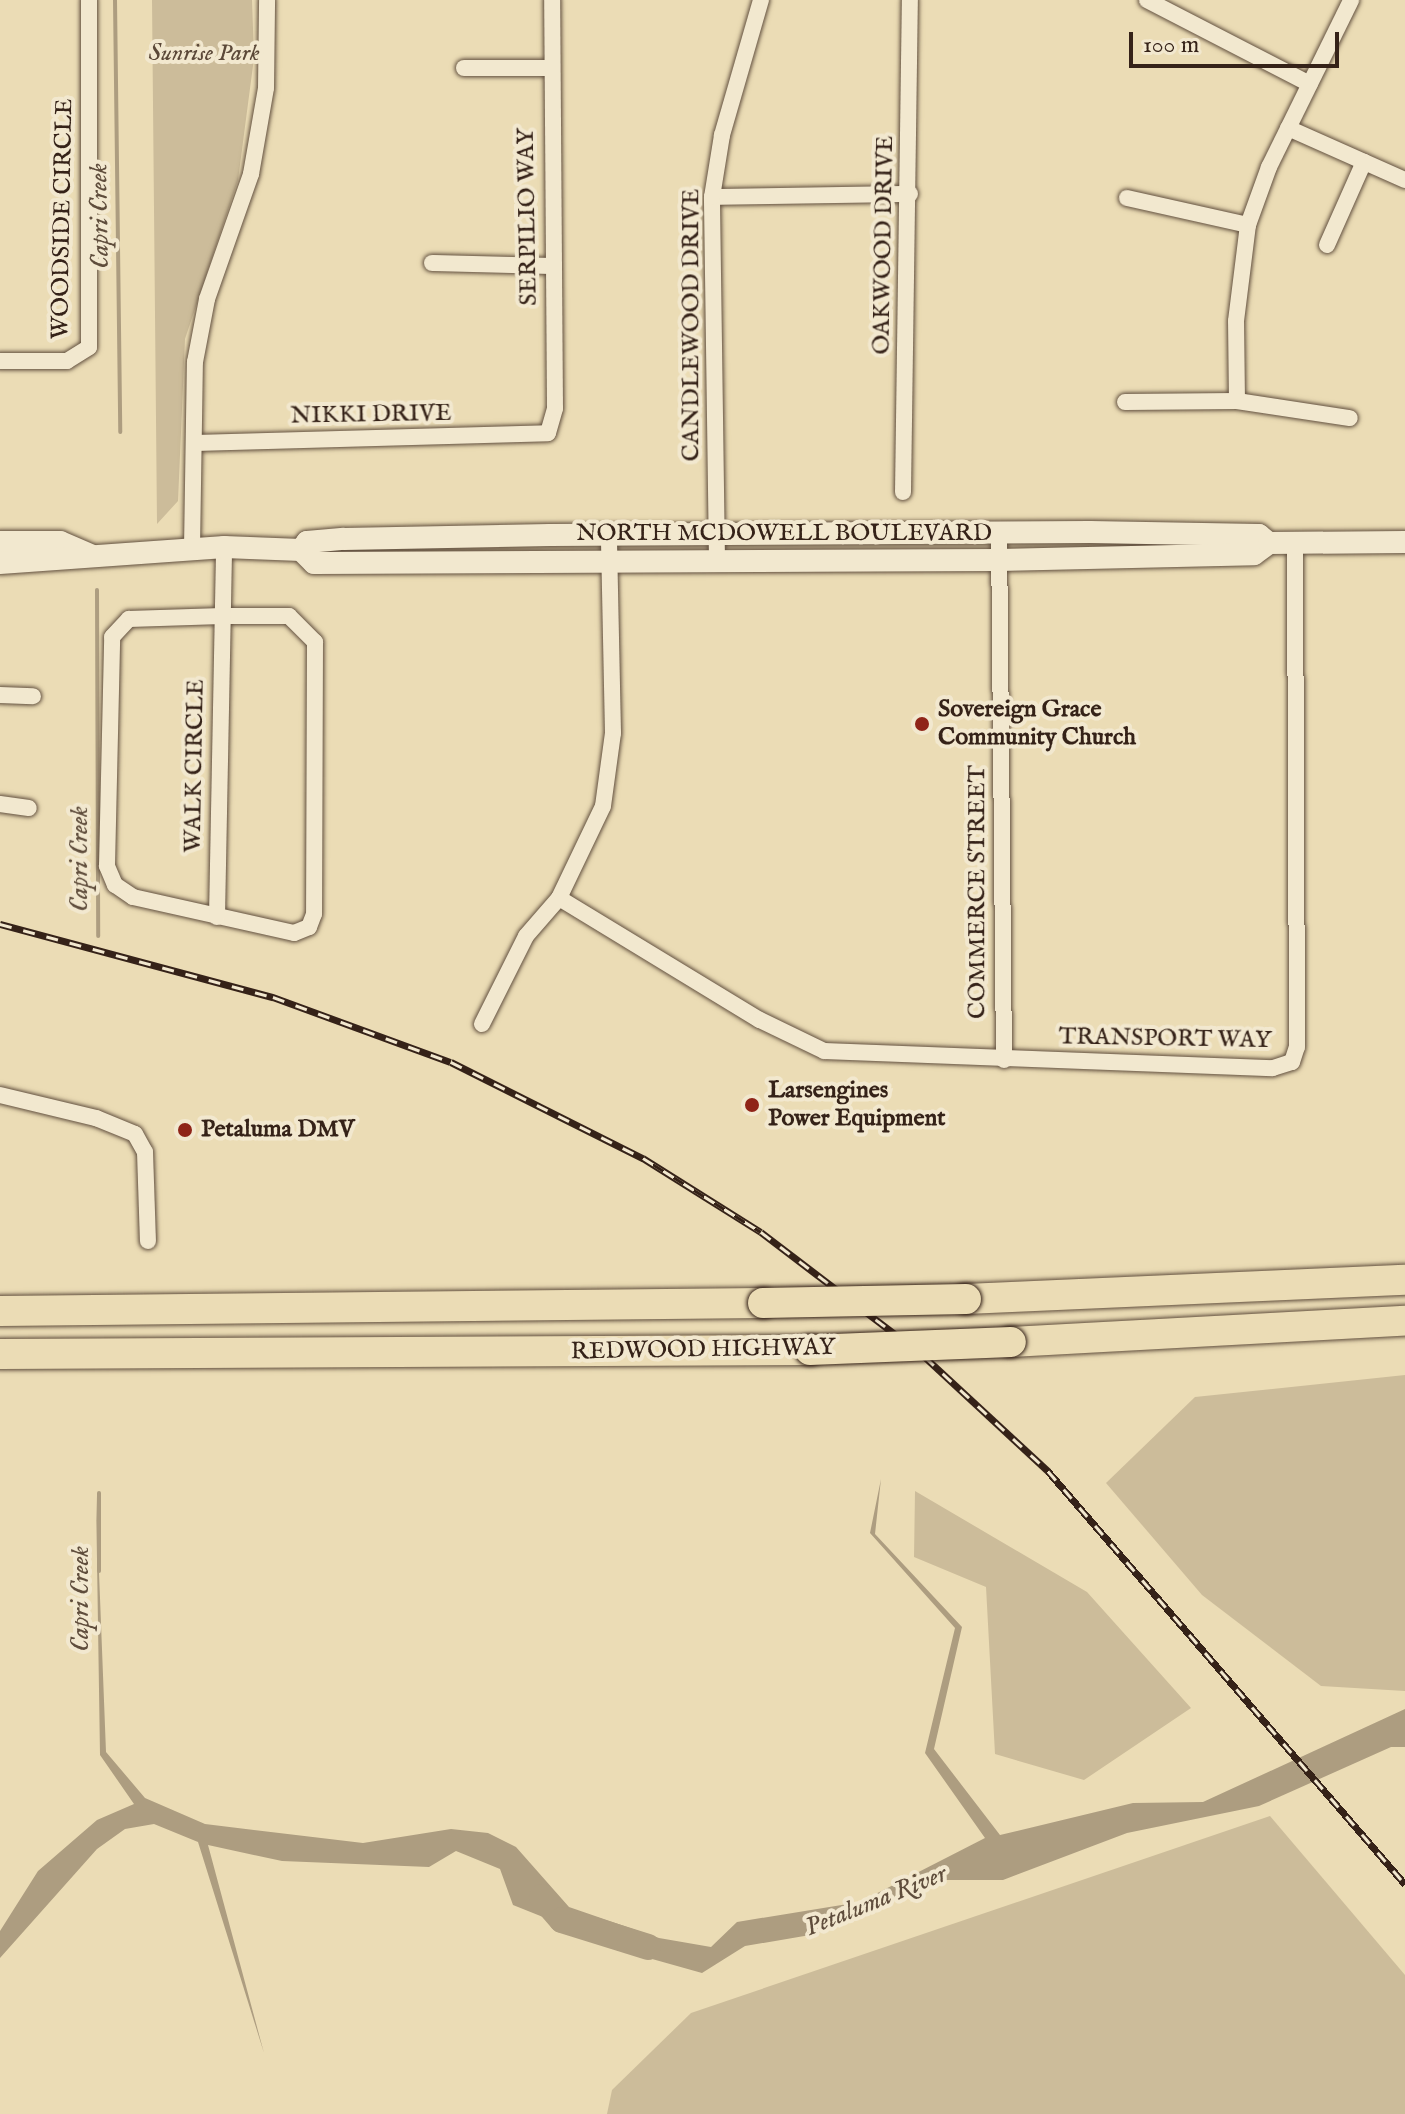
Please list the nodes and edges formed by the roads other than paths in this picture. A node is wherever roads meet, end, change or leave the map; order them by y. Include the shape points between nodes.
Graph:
1 (89, 0) edge
2 (267, 0) edge
3 (552, 0) edge
4 (761, 0) edge
5 (910, 0) edge
6 (1147, 0) edge
7 (1351, 0) edge
8 (464, 68) dead end
9 (548, 68) junction
10 (1310, 84) junction
11 (1288, 128) junction
12 (1364, 162) junction
13 (1405, 180) edge
14 (910, 194) junction
15 (712, 197) junction
16 (1127, 198) dead end
17 (1248, 225) junction
18 (1327, 245) dead end
19 (432, 263) dead end
20 (553, 266) junction
21 (0, 361) edge
22 (1237, 401) junction
23 (1125, 402) dead end
24 (1350, 418) dead end
25 (548, 433) joint
26 (195, 443) junction
27 (903, 492) dead end
28 (999, 532) junction
29 (716, 537) junction
30 (0, 542) edge
31 (1405, 542) edge
32 (1269, 543) junction
33 (1295, 543) junction
34 (224, 547) junction
35 (609, 547) junction
36 (192, 548) junction
37 (91, 555) junction
38 (717, 560) junction
39 (999, 560) junction
40 (0, 563) edge
41 (222, 616) junction
42 (0, 695) edge
43 (33, 696) dead end
44 (0, 804) edge
45 (29, 808) dead end
46 (559, 898) junction
47 (217, 917) junction
48 (482, 1024) dead end
49 (1004, 1060) junction
50 (0, 1095) edge
51 (148, 1241) dead end
52 (1405, 1280) edge
53 (0, 1311) edge
54 (1405, 1321) edge
55 (0, 1354) edge

1 - 21 street, WOODSIDE CIRCLE via 89,347 67,361
2 - 26 street via 266,88 251,174 207,299 195,362
3 - 9 street, SERPILIO WAY
4 - 15 street, CANDLEWOOD DRIVE via 722,135
5 - 14 street, OAKWOOD DRIVE
6 - 10 street
7 - 10 street
8 - 9 street
9 - 20 street, SERPILIO WAY
10 - 11 street
11 - 12 street
11 - 17 street
12 - 13 street
12 - 18 street
14 - 15 street
14 - 27 street, OAKWOOD DRIVE
15 - 29 street, CANDLEWOOD DRIVE
16 - 17 street
17 - 22 street via 1236,321
19 - 20 street
20 - 25 street, SERPILIO WAY via 555,408
22 - 23 street
22 - 24 street
25 - 26 street, NIKKI DRIVE
26 - 36 street
28 - 29 main road, NORTH MCDOWELL BOULEVARD
28 - 32 main road, NORTH MCDOWELL BOULEVARD via 1259,535
28 - 39 street, COMMERCE STREET
29 - 35 main road, NORTH MCDOWELL BOULEVARD
29 - 38 street, CANDLEWOOD DRIVE
30 - 37 main road, NORTH MCDOWELL BOULEVARD via 60,542
31 - 33 main road, NORTH MCDOWELL BOULEVARD
32 - 33 main road, NORTH MCDOWELL BOULEVARD
32 - 39 main road, NORTH MCDOWELL BOULEVARD via 1254,554
33 - 49 street, TRANSPORT WAY via 1297,1047 1292,1062 1273,1068
34 - 35 main road, NORTH MCDOWELL BOULEVARD via 301,550 307,542 344,539
34 - 36 main road, NORTH MCDOWELL BOULEVARD
34 - 41 street, WALK CIRCLE
35 - 38 main road, NORTH MCDOWELL BOULEVARD
35 - 46 street via 613,733 605,796
36 - 37 main road, NORTH MCDOWELL BOULEVARD
37 - 40 main road, NORTH MCDOWELL BOULEVARD via 72,562
38 - 39 main road, NORTH MCDOWELL BOULEVARD
39 - 49 street, COMMERCE STREET
41 - 47 street, WALK CIRCLE
41 - 47 street via 129,619 112,637 107,866 115,885 133,897
41 - 47 street via 289,616 315,642 314,914 309,927 294,933
42 - 43 street
44 - 45 street
46 - 48 street via 526,936
46 - 49 street, TRANSPORT WAY via 814,1048
50 - 51 street via 96,1118 135,1134 145,1152
52 - 53 highway, REDWOOD HIGHWAY, bridge via 966,1299
54 - 55 highway, REDWOOD HIGHWAY, bridge via 810,1350

